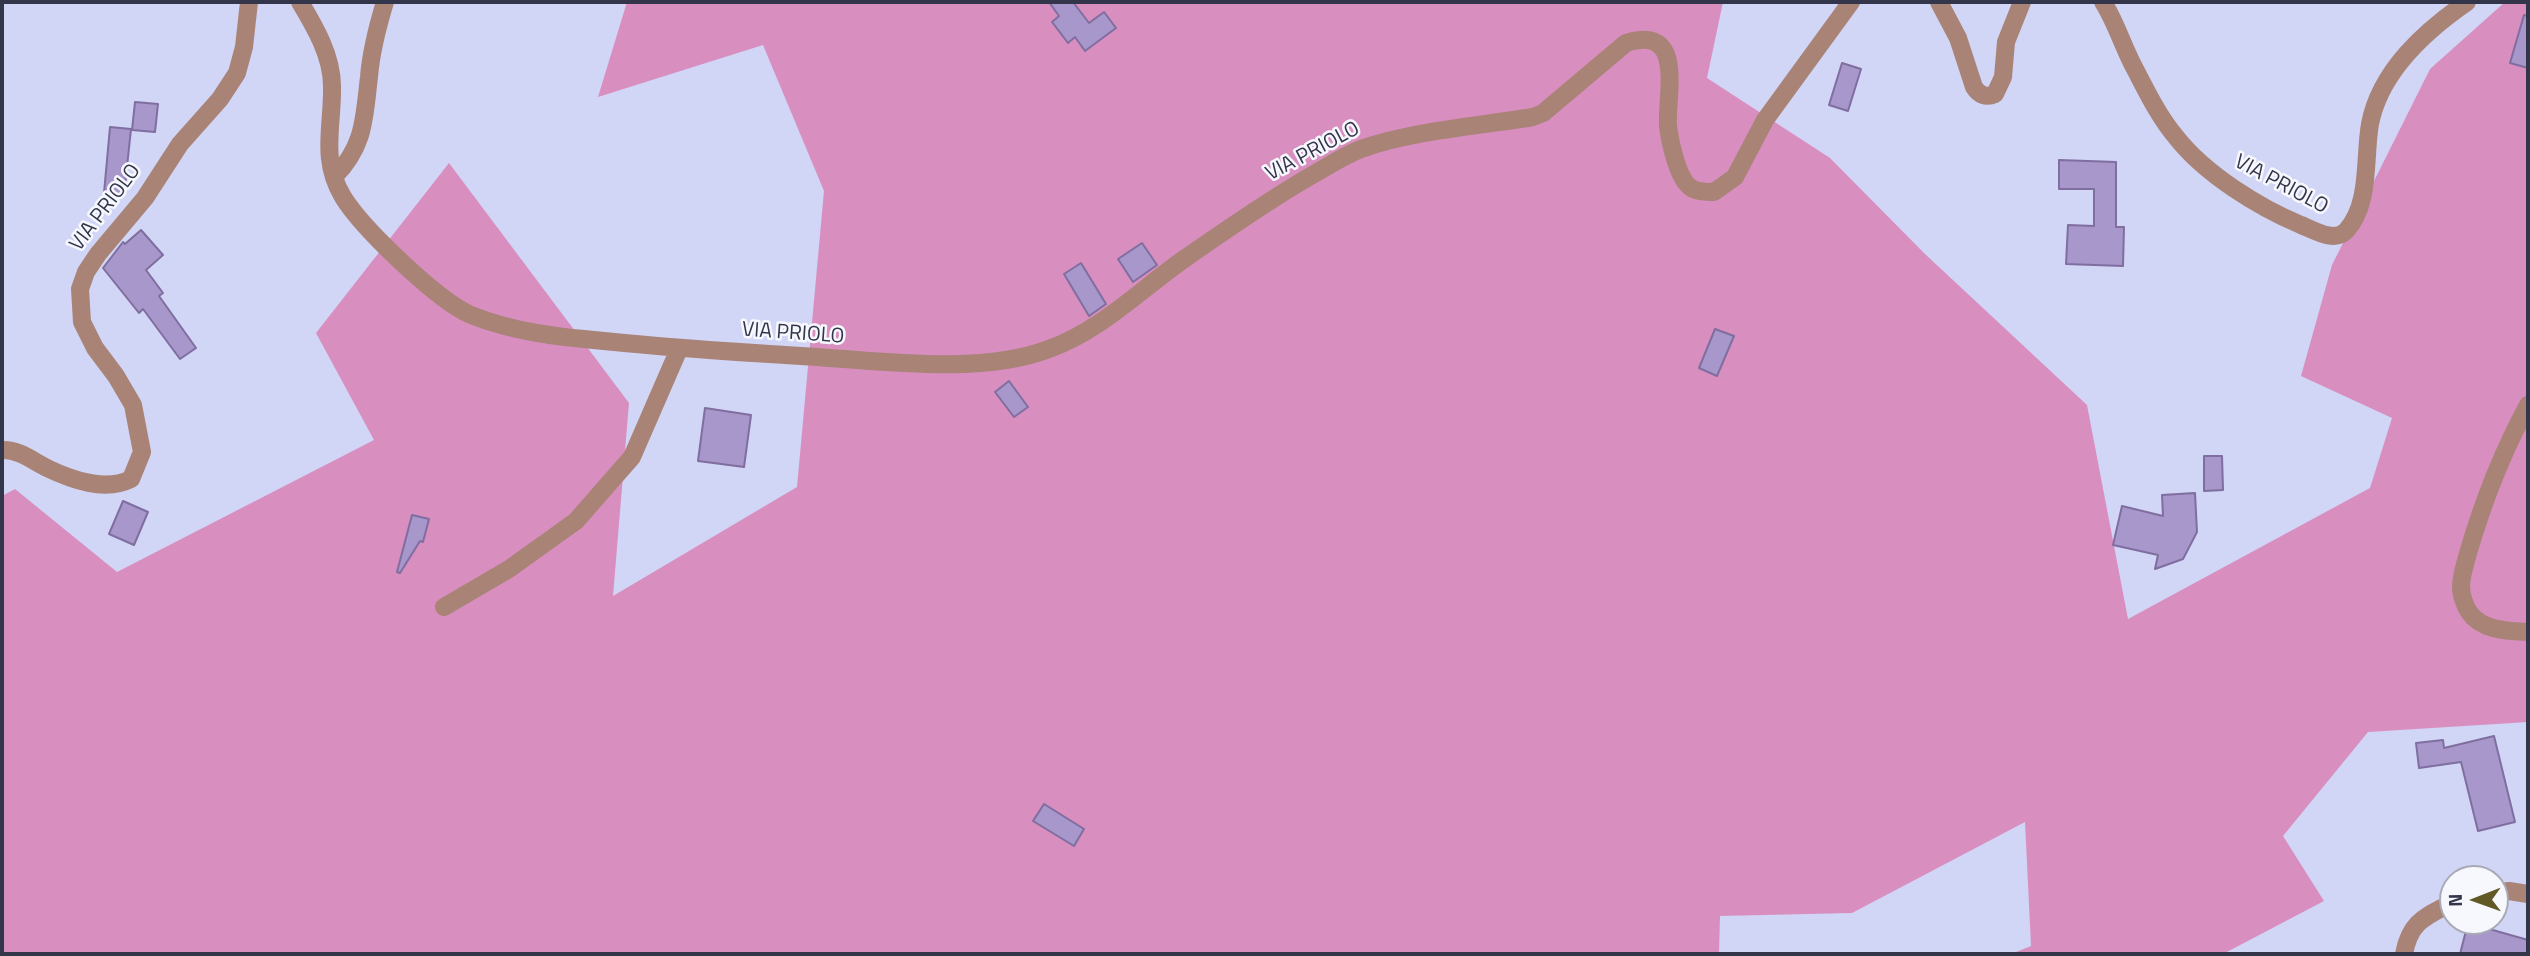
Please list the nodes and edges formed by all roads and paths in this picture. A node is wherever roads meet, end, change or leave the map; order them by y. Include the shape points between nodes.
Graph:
1 (248, 2) edge
2 (300, 2) edge
3 (385, 2) edge
4 (1851, 2) edge
5 (1939, 2) edge
6 (2022, 2) edge
7 (2103, 2) edge
8 (2467, 2) edge
9 (334, 177) junction
10 (679, 349) junction
11 (2528, 405) edge
12 (2, 450) edge
13 (444, 607) dead end
14 (2528, 632) edge
15 (2509, 891) edge
16 (2528, 894) edge
17 (2439, 910) edge
18 (2404, 954) edge

1 - 12 street, VIA PRIOLO via 237,73 98,254 80,289 82,322 133,405 142,452 131,479 101,486
2 - 9 street, VIA PRIOLO via 329,64 329,159
3 - 9 street via 360,142
4 - 10 street, VIA PRIOLO via 1765,120 1735,177 1714,192 1695,191 1685,184 1668,126 1668,62 1657,45 1641,39 1626,43 1533,117 1357,150 1270,200 1072,340 1037,354 1002,361 917,363
5 - 6 street via 1958,38 1974,87 1989,96 2001,83 2006,42
7 - 8 street, VIA PRIOLO via 2156,109 2193,156 2225,182 2284,217 2331,236 2347,230 2358,206 2371,122 2389,75 2406,54
9 - 10 street, VIA PRIOLO via 343,197 385,246 467,313 543,335
10 - 13 street via 632,457 576,521 509,569
11 - 14 street via 2487,494 2461,586 2469,612 2479,623
15 - 16 street
17 - 18 street via 2415,925

